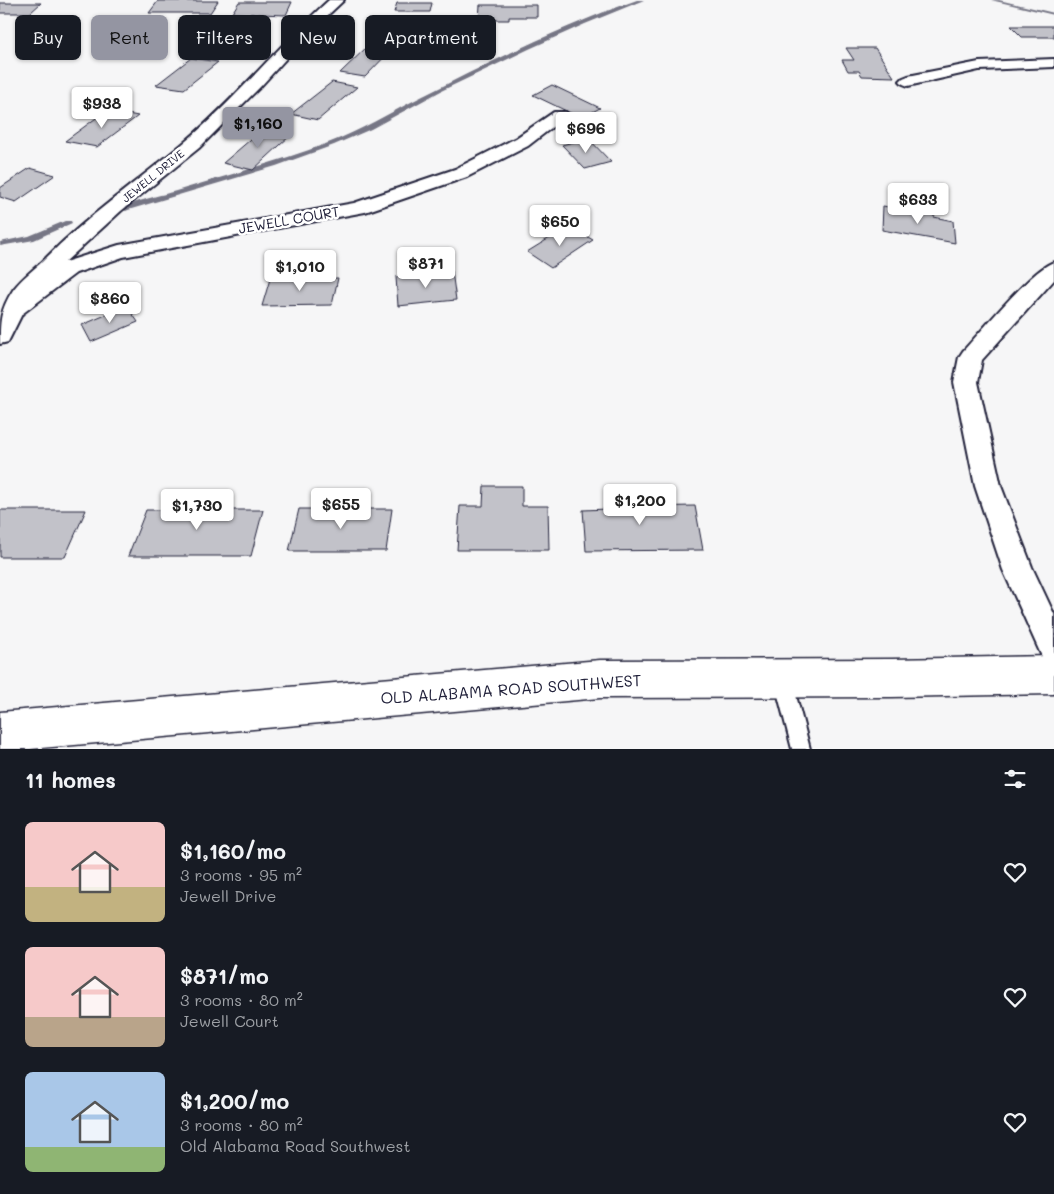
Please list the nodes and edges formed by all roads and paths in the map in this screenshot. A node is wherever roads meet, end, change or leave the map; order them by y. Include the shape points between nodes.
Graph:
1 (337, 0) edge
2 (1054, 63) edge
3 (908, 81) dead end
4 (560, 115) dead end
5 (1054, 269) edge
6 (15, 310) junction
7 (0, 336) edge
8 (1054, 648) edge
9 (1054, 675) edge
10 (782, 678) junction
11 (0, 732) edge
12 (800, 749) edge

1 - 6 street, JEWELL DRIVE via 193,144 61,254 22,294
2 - 3 street via 979,66
4 - 6 street, JEWELL COURT via 522,142 461,173 358,208 119,251 69,268
5 - 8 street via 971,357 966,382 988,486 1018,570
6 - 7 street, JEWELL DRIVE
9 - 10 street, OLD ALABAMA ROAD SOUTHWEST
10 - 11 street, OLD ALABAMA ROAD SOUTHWEST via 600,679
10 - 12 lane

